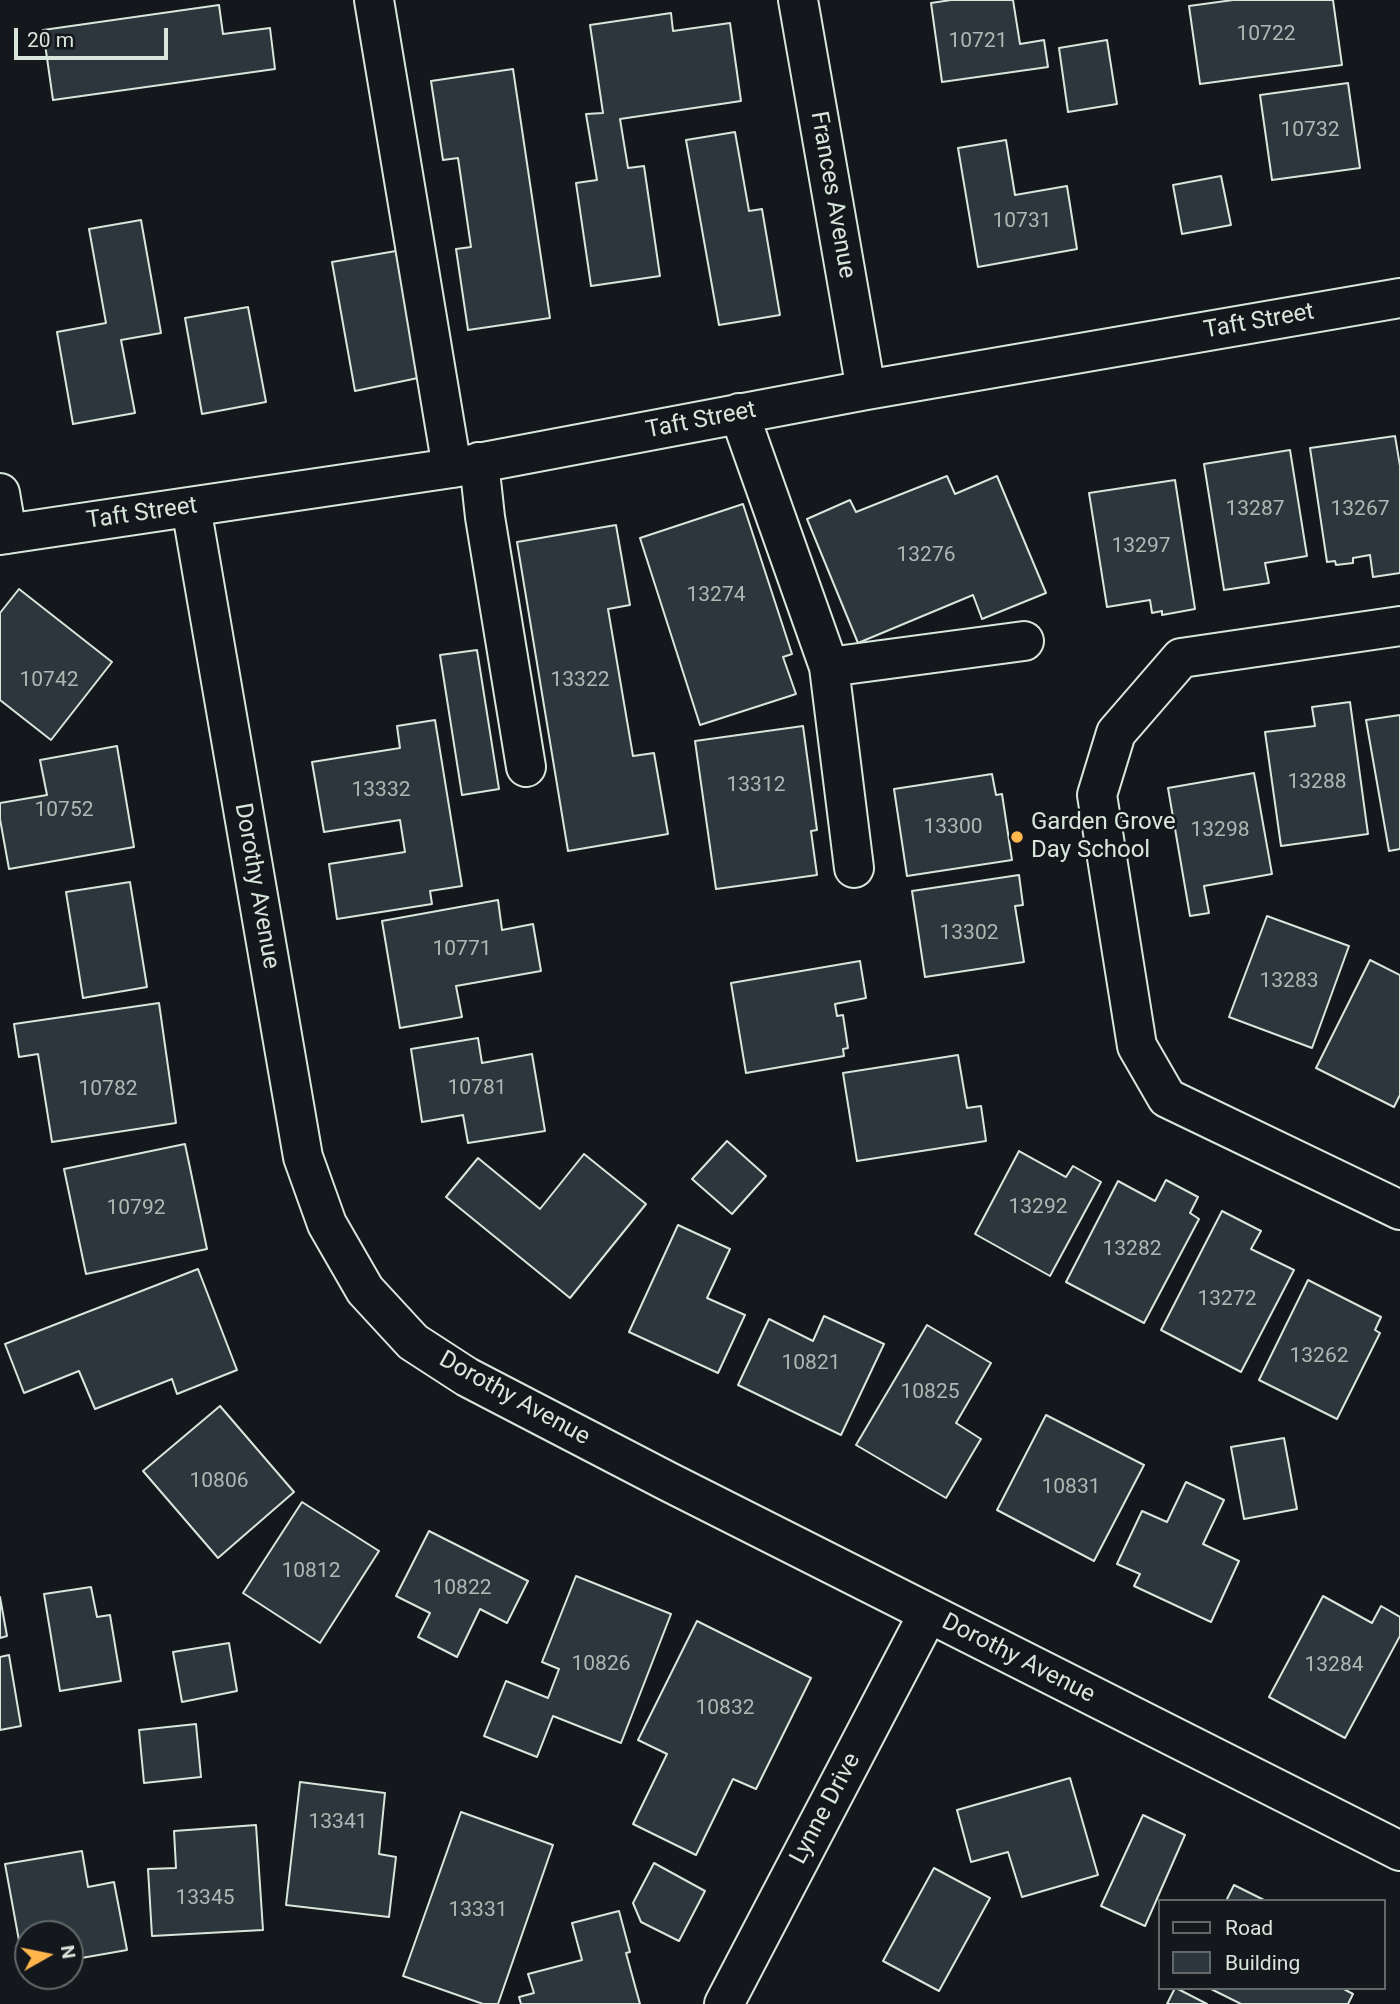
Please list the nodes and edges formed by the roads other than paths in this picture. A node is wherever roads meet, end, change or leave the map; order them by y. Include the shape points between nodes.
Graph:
1 (374, 0) edge
2 (798, 0) edge
3 (1400, 298) edge
4 (866, 390) junction
5 (739, 413) junction
6 (465, 465) junction
7 (0, 493) edge
8 (191, 507) junction
9 (4, 534) edge
10 (1400, 625) edge
11 (1024, 641) dead end
12 (829, 667) junction
13 (526, 767) dead end
14 (853, 868) dead end
15 (1400, 1210) edge
16 (928, 1614) junction
17 (1400, 1850) edge
18 (724, 2004) edge

1 - 6 street
2 - 4 street, Frances Avenue
3 - 4 street, Taft Street
4 - 5 street, Taft Street
5 - 6 street, Taft Street
5 - 12 street
6 - 8 street, Taft Street
6 - 13 street via 485,517
7 - 9 street
8 - 9 street, Taft Street
8 - 16 street, Dorothy Avenue via 303,1157 327,1224 365,1290 413,1342 467,1377
10 - 15 street via 1181,658 1116,733 1097,795 1137,1046 1167,1098
11 - 12 street
12 - 14 street
16 - 17 street, Dorothy Avenue
16 - 18 street, Lynne Drive

